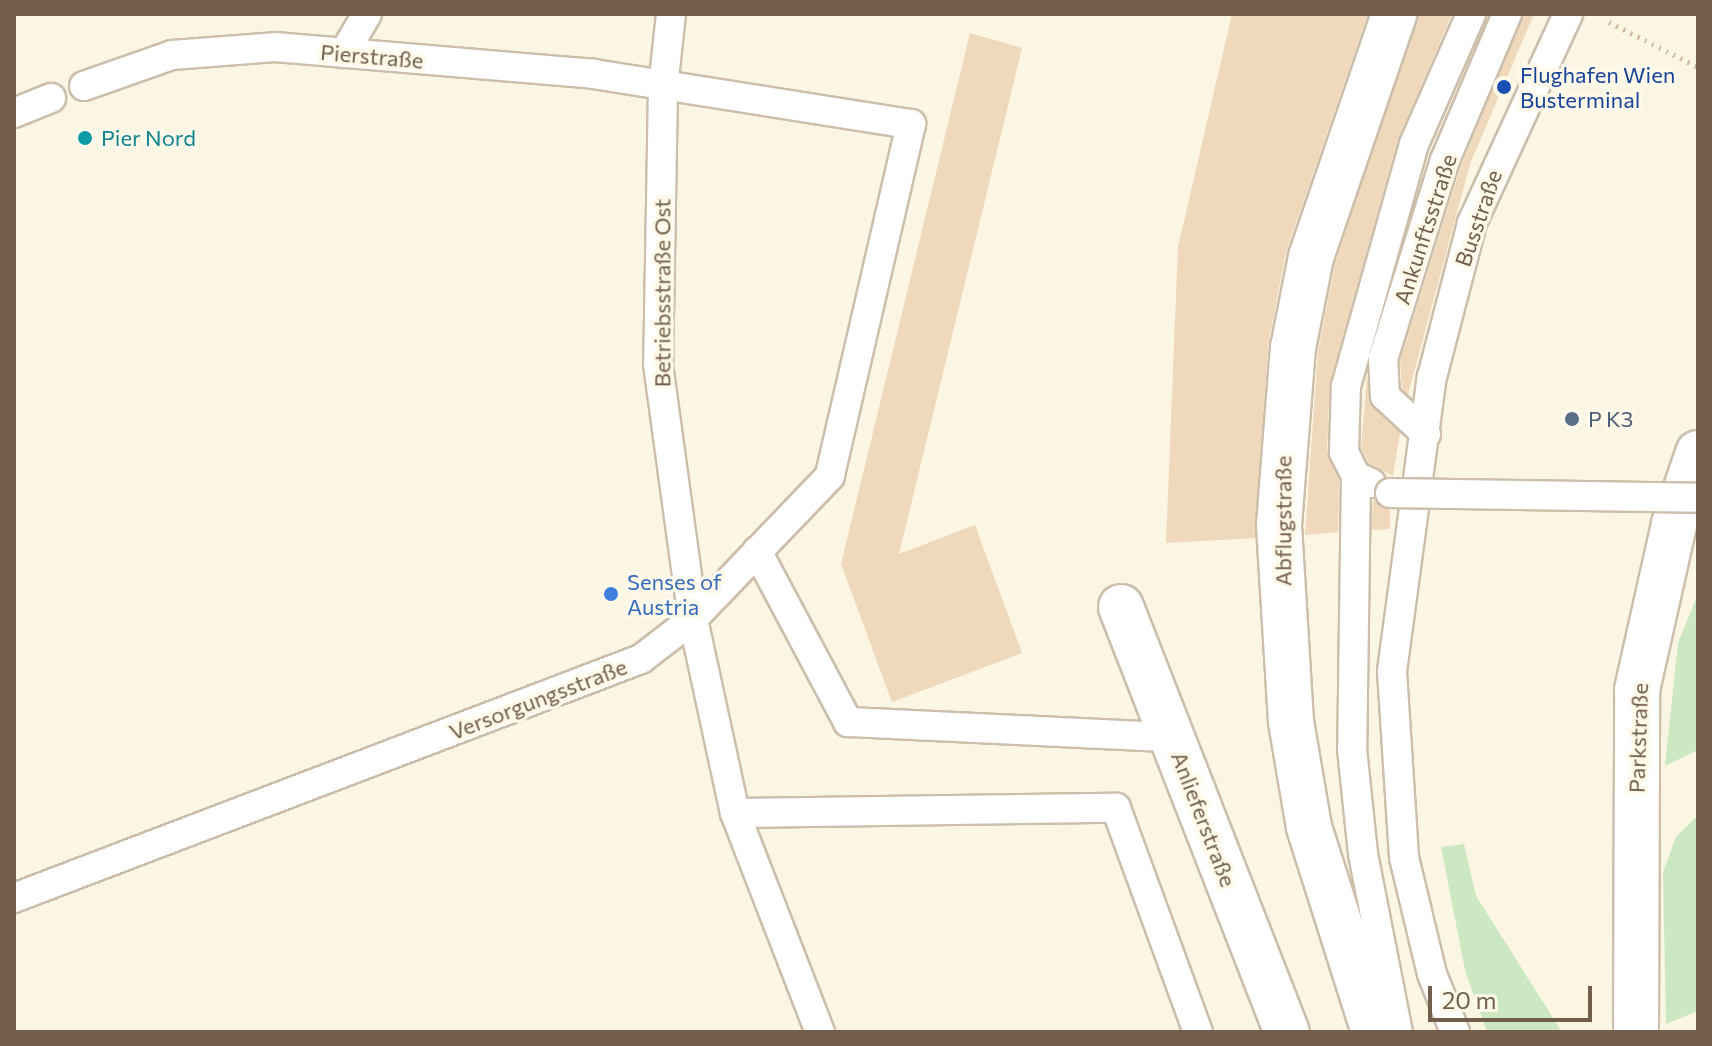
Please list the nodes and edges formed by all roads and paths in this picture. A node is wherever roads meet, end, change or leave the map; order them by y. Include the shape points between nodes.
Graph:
1 (367, 14) edge
2 (671, 14) edge
3 (1394, 14) edge
4 (1471, 14) edge
5 (1507, 14) edge
6 (1568, 14) edge
7 (1593, 14) edge
8 (344, 53) junction
9 (1698, 67) edge
10 (84, 86) dead end
11 (663, 88) junction
12 (51, 98) dead end
13 (14, 113) edge
14 (1426, 434) junction
15 (1698, 453) edge
16 (1356, 476) junction
17 (1698, 498) edge
18 (757, 551) junction
19 (1121, 607) dead end
20 (693, 619) junction
21 (1172, 737) junction
22 (735, 813) junction
23 (14, 898) edge
24 (820, 1032) edge
25 (1198, 1032) edge
26 (1287, 1032) edge
27 (1374, 1032) edge
28 (1398, 1032) edge
29 (1455, 1032) edge
30 (1636, 1032) edge

1 - 8 lane
2 - 11 lane, Betriebsstraße Ost
3 - 27 street, Abflugstraße via 1311,257 1293,348 1279,525 1291,722 1309,827
4 - 16 lane via 1414,144 1346,386 1340,430
5 - 14 lane, Ankunftsstraße via 1445,160 1383,359 1385,396
6 - 14 lane, Busstraße via 1472,223 1432,377
7 - 9 path
8 - 10 lane, Pierstraße via 275,47 172,55
8 - 11 lane, Pierstraße via 594,74
11 - 18 lane, Pierstraße via 911,124 830,476
11 - 20 lane, Betriebsstraße Ost via 658,364
12 - 13 lane
14 - 29 lane, Busstraße via 1392,671 1395,769 1404,857 1432,974
15 - 30 street, Parkstraße via 1674,524 1637,690
16 - 17 lane, bridge via 1390,493
16 - 28 lane via 1352,749 1363,854
18 - 20 lane, Versorgungsstraße
18 - 21 lane via 848,722
19 - 21 street, Anlieferstraße
20 - 22 lane
20 - 23 lane, Versorgungsstraße via 641,659
21 - 26 street, Anlieferstraße
22 - 24 lane
22 - 25 lane via 1116,808

